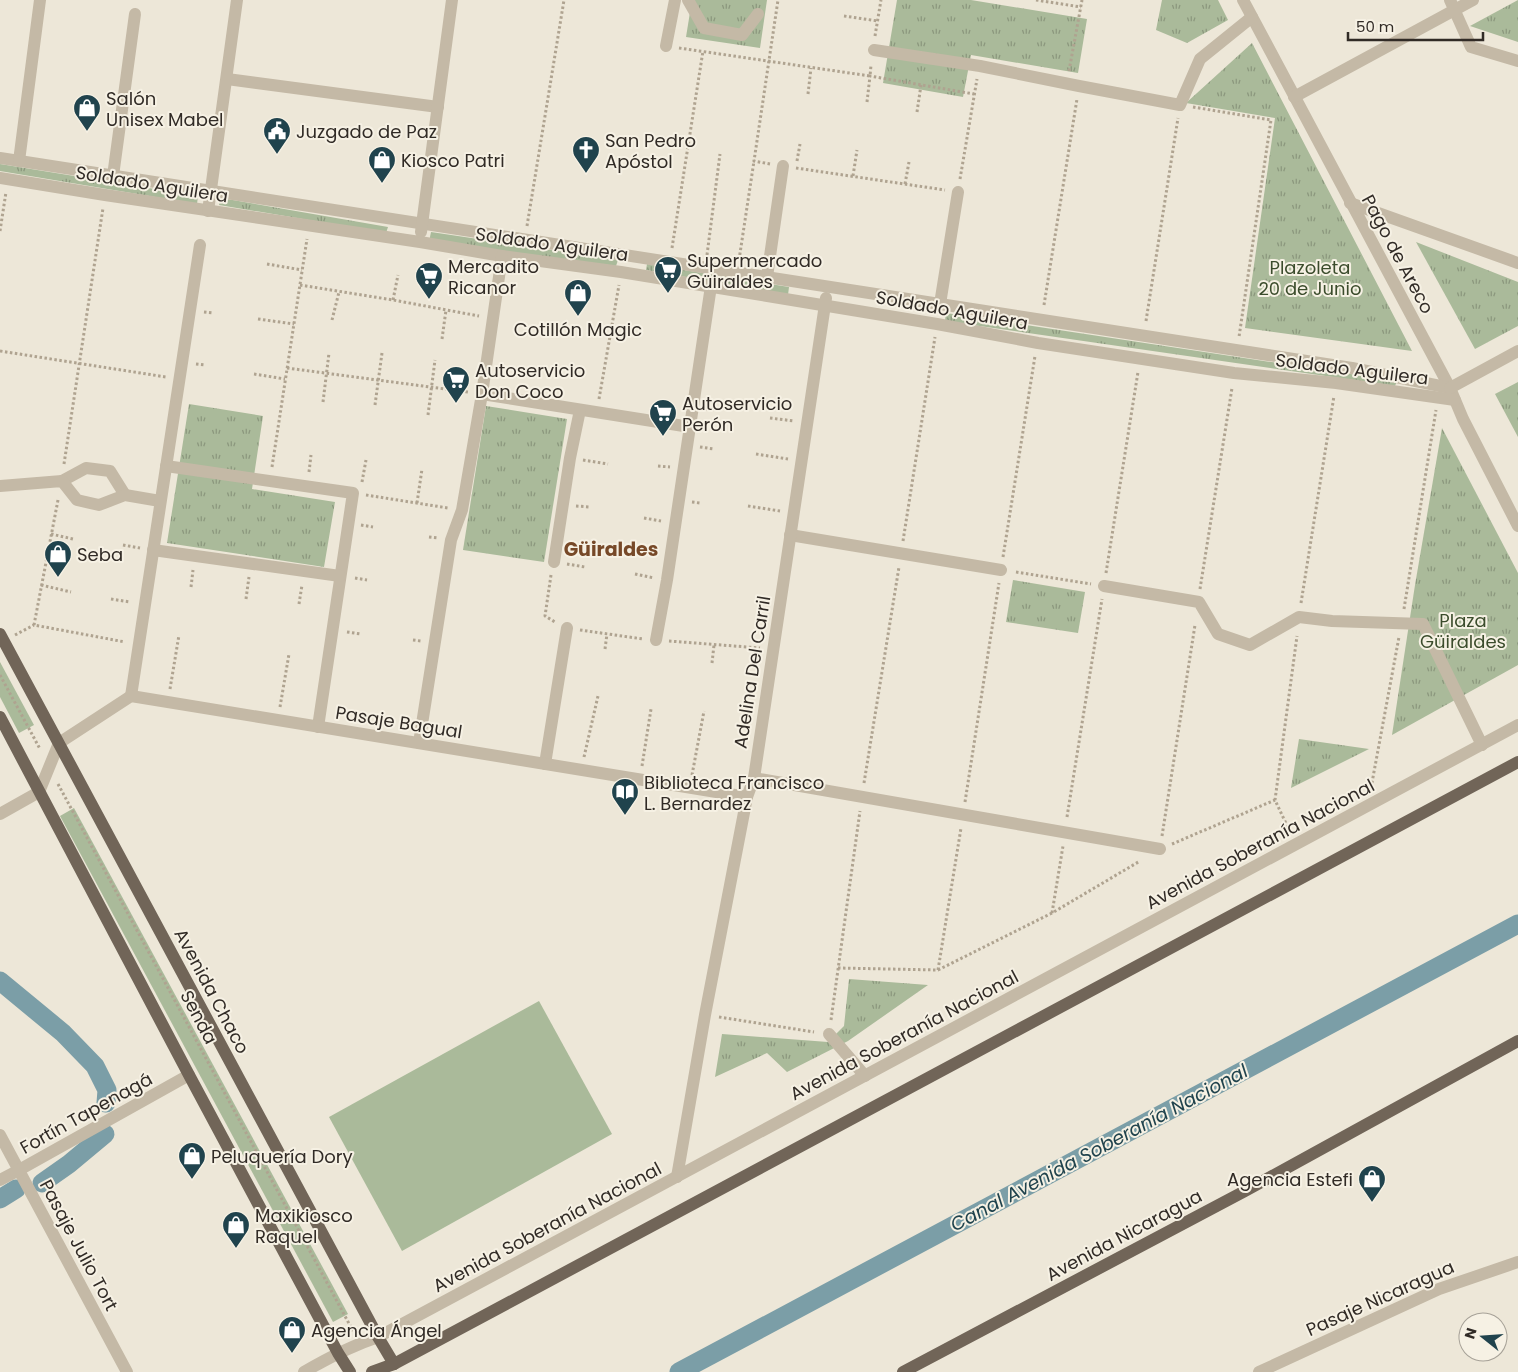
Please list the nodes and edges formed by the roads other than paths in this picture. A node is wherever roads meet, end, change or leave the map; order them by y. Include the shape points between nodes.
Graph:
1 (40, 0) edge
2 (237, 0) edge
3 (452, 0) edge
4 (675, 0) edge
5 (688, 0) edge
6 (1243, 0) edge
7 (1473, 0) edge
8 (1452, 5) edge
9 (135, 14) dead end
10 (758, 14) dead end
11 (1252, 17) junction
12 (666, 46) road end
13 (874, 50) road end
14 (1518, 61) edge
15 (226, 79) junction
16 (1294, 97) junction
17 (438, 106) junction
18 (0, 158) edge
19 (19, 161) junction
20 (790, 167) road end
21 (113, 176) junction
22 (4, 179) edge
23 (212, 191) junction
24 (958, 192) road end
25 (1350, 203) junction
26 (208, 211) junction
27 (422, 224) junction
28 (420, 242) junction
29 (200, 245) dead end
30 (502, 256) junction
31 (640, 258) junction
32 (1518, 263) edge
33 (638, 274) junction
34 (767, 277) junction
35 (711, 286) junction
36 (828, 287) junction
37 (940, 304) junction
38 (825, 306) junction
39 (1518, 351) edge
40 (482, 394) junction
41 (1452, 394) junction
42 (580, 410) junction
43 (690, 427) junction
44 (166, 466) junction
45 (62, 481) junction
46 (0, 486) edge
47 (125, 495) junction
48 (160, 501) junction
49 (1518, 526) edge
50 (790, 535) junction
51 (152, 550) junction
52 (554, 562) road end
53 (1002, 570) road end
54 (340, 576) junction
55 (1104, 586) road end
56 (567, 628) road end
57 (2, 637) edge
58 (656, 640) dead end
59 (131, 696) junction
60 (0, 717) edge
61 (1518, 726) edge
62 (318, 727) junction
63 (59, 743) junction
64 (419, 743) junction
65 (1482, 745) junction
66 (1518, 762) edge
67 (545, 764) junction
68 (754, 778) junction
69 (39, 792) junction
70 (747, 797) junction
71 (0, 814) edge
72 (1160, 849) road end
73 (829, 1034) road end
74 (1518, 1041) edge
75 (189, 1075) junction
76 (865, 1076) junction
77 (0, 1135) edge
78 (19, 1170) junction
79 (676, 1177) junction
80 (0, 1180) edge
81 (1518, 1262) edge
82 (378, 1338) junction
83 (338, 1353) junction
84 (394, 1364) junction
85 (127, 1372) edge
86 (304, 1372) edge
87 (350, 1372) edge
88 (372, 1372) edge
89 (903, 1372) edge
90 (1259, 1372) edge

1 - 19 street
2 - 15 street
3 - 17 street
4 - 12 street
5 - 10 street via 704,28 742,35
6 - 11 street, Pago de Areco
7 - 8 street
8 - 14 street via 1471,47
8 - 16 street
9 - 21 street
11 - 13 street via 1200,59 1180,104 980,66
11 - 16 street, Pago de Areco
15 - 17 street
15 - 23 street
16 - 25 street, Pago de Areco
17 - 27 street
18 - 19 street, Soldado Aguilera
19 - 21 street, Soldado Aguilera
20 - 34 street
21 - 23 street, Soldado Aguilera
22 - 26 street, Soldado Aguilera
23 - 26 street
23 - 27 street, Soldado Aguilera
24 - 37 street
25 - 32 street
25 - 41 street, Pago de Areco
26 - 28 street, Soldado Aguilera
27 - 28 street
27 - 31 street, Soldado Aguilera
28 - 30 street, Soldado Aguilera
29 - 44 street
30 - 33 street, Soldado Aguilera
30 - 40 street
31 - 33 street
31 - 34 street, Soldado Aguilera
33 - 35 street, Soldado Aguilera
34 - 36 street, Soldado Aguilera
35 - 38 street, Soldado Aguilera
35 - 43 street
36 - 37 street, Soldado Aguilera
36 - 38 street, Adelina Del Carril
37 - 41 street, Soldado Aguilera via 1352,368
38 - 41 street, Soldado Aguilera via 1234,374 1336,383 1438,398
38 - 50 street, Adelina Del Carril
39 - 41 street
40 - 42 street
40 - 64 street via 462,510 450,540
41 - 49 street, Pago de Areco
42 - 43 street
42 - 52 street
43 - 58 street
44 - 48 street
44 - 54 street via 356,494
45 - 46 street
45 - 47 street via 77,500 99,505
45 - 47 street via 86,468 110,472
47 - 48 street
48 - 51 street
50 - 53 street
50 - 68 street, Adelina Del Carril
51 - 54 street
51 - 59 street
54 - 62 street
55 - 65 street via 1199,602 1218,634 1250,644 1299,617 1332,622 1423,624
56 - 67 street
57 - 63 main road, Avenida Chaco
59 - 62 street, Pasaje Bagual
59 - 63 street
60 - 69 main road
61 - 65 street, Avenida Soberanía Nacional
62 - 64 street, Pasaje Bagual
63 - 69 street
63 - 82 main road, Avenida Chaco
64 - 67 street, Pasaje Bagual
65 - 76 street, Avenida Soberanía Nacional
66 - 84 main road
67 - 70 street, Pasaje Bagual
68 - 70 street, Adelina Del Carril
68 - 72 street
69 - 71 street
69 - 75 main road
70 - 79 street, Adelina Del Carril
73 - 76 street
74 - 89 main road, Avenida Nicaragua via 1245,1191
75 - 78 street, Fortín Tapenagá
75 - 83 main road
76 - 79 street, Avenida Soberanía Nacional
77 - 78 street, Pasaje Julio Tort
78 - 80 street, Fortín Tapenagá
78 - 85 street, Pasaje Julio Tort
79 - 82 street, Avenida Soberanía Nacional
81 - 90 street, Pasaje Nicaragua via 1439,1289
82 - 83 street, Avenida Soberanía Nacional
82 - 84 main road, Avenida Chaco
83 - 86 street, Avenida Soberanía Nacional
83 - 87 main road
84 - 88 main road

